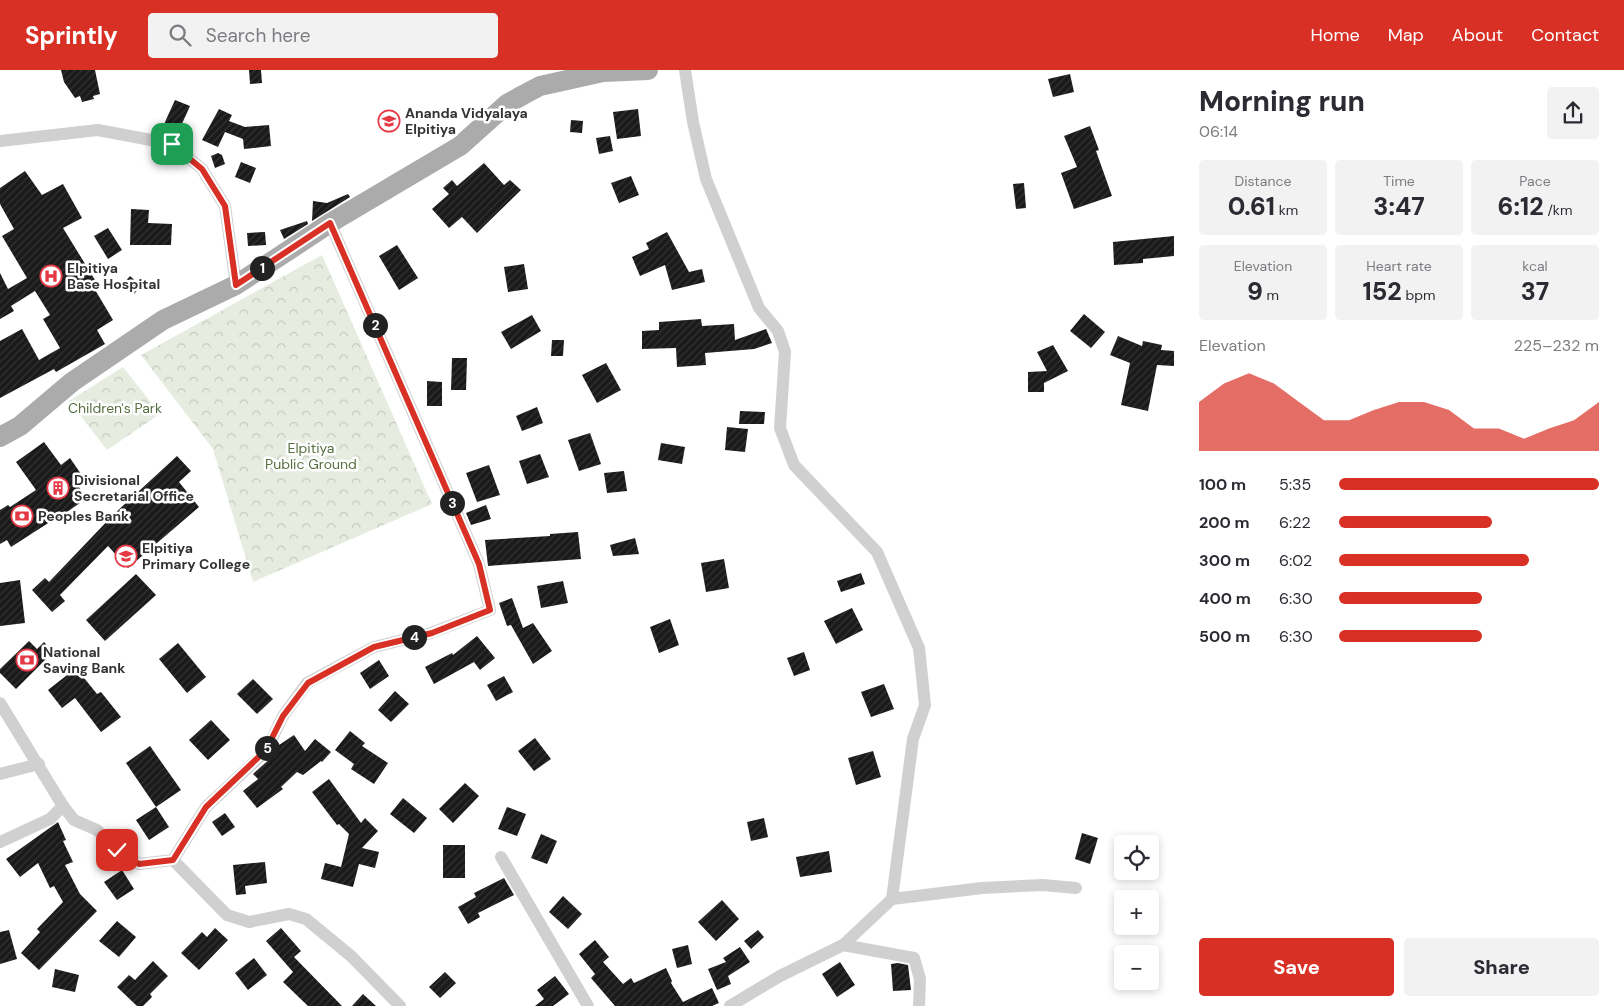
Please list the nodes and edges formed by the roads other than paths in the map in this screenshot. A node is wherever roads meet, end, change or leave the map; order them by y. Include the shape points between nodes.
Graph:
1 (648, 70) edge
2 (685, 70) edge
3 (603, 71) edge
4 (0, 142) edge
5 (330, 223) junction
6 (236, 285) junction
7 (0, 437) edge
8 (0, 703) edge
9 (39, 764) junction
10 (0, 774) edge
11 (63, 806) junction
12 (0, 842) edge
13 (501, 858) dead end
14 (173, 860) junction
15 (1076, 888) dead end
16 (892, 899) junction
17 (843, 945) junction
18 (400, 1006) edge
19 (588, 1006) edge
20 (730, 1006) edge
21 (919, 1006) edge

1 - 3 main road
2 - 16 street via 706,179 759,308 778,331 785,352 780,428 794,465 877,552 919,648 925,705 914,739
3 - 5 main road via 540,86 523,95 507,104 460,146
4 - 6 street via 98,130 172,144 202,169 225,206
5 - 6 main road
5 - 14 street via 479,564 490,610 432,633 374,647 308,683 283,716 266,750 206,807
6 - 7 main road via 163,320 72,382 20,426
8 - 9 street
9 - 10 street
9 - 11 street
11 - 12 street via 50,819
11 - 14 street via 74,820 97,830 117,850 139,864
13 - 19 street
14 - 18 street via 227,915 249,922 289,914 306,920 352,956
15 - 16 street via 1043,885 982,888
16 - 17 street
17 - 20 street via 780,976
17 - 21 street via 914,958 920,980

